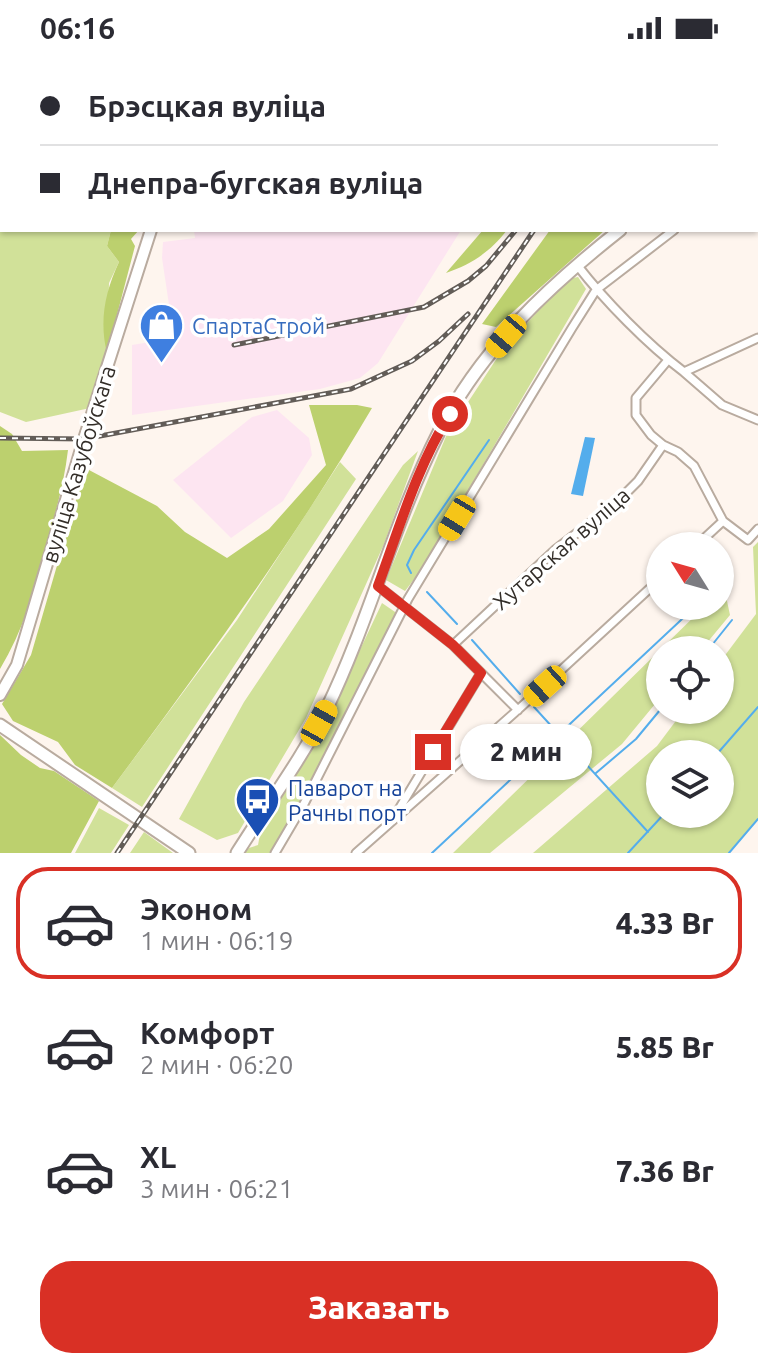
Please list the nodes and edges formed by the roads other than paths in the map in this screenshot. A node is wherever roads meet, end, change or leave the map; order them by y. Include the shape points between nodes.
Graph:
1 (150, 232) edge
2 (617, 232) edge
3 (671, 232) edge
4 (577, 264) junction
5 (596, 290) junction
6 (758, 338) edge
7 (668, 360) junction
8 (684, 372) junction
9 (758, 420) edge
10 (663, 445) junction
11 (723, 521) junction
12 (758, 529) edge
13 (711, 532) edge
14 (378, 586) junction
15 (646, 592) edge
16 (405, 607) junction
17 (453, 645) junction
18 (481, 673) junction
19 (0, 695) edge
20 (518, 710) junction
21 (0, 725) edge
22 (391, 823) junction
23 (189, 853) edge
24 (237, 853) edge
25 (275, 853) edge
26 (356, 853) edge

1 - 19 street, вуліца Казубоўскага via 17,665
2 - 4 main road
3 - 5 street
4 - 5 street
4 - 14 main road via 488,357 440,430
5 - 7 street
5 - 16 street
6 - 8 street
7 - 8 street
7 - 10 street via 636,398 636,415
8 - 9 street via 722,405
10 - 11 street via 694,466
10 - 17 street, Хутарская вуліца via 616,503 556,549
11 - 12 street via 748,540
11 - 13 street
14 - 16 street
14 - 24 main road via 327,707
15 - 20 street
16 - 17 street
16 - 25 street
17 - 18 street
18 - 20 street
18 - 22 street
20 - 22 street
21 - 23 main road
22 - 26 street

